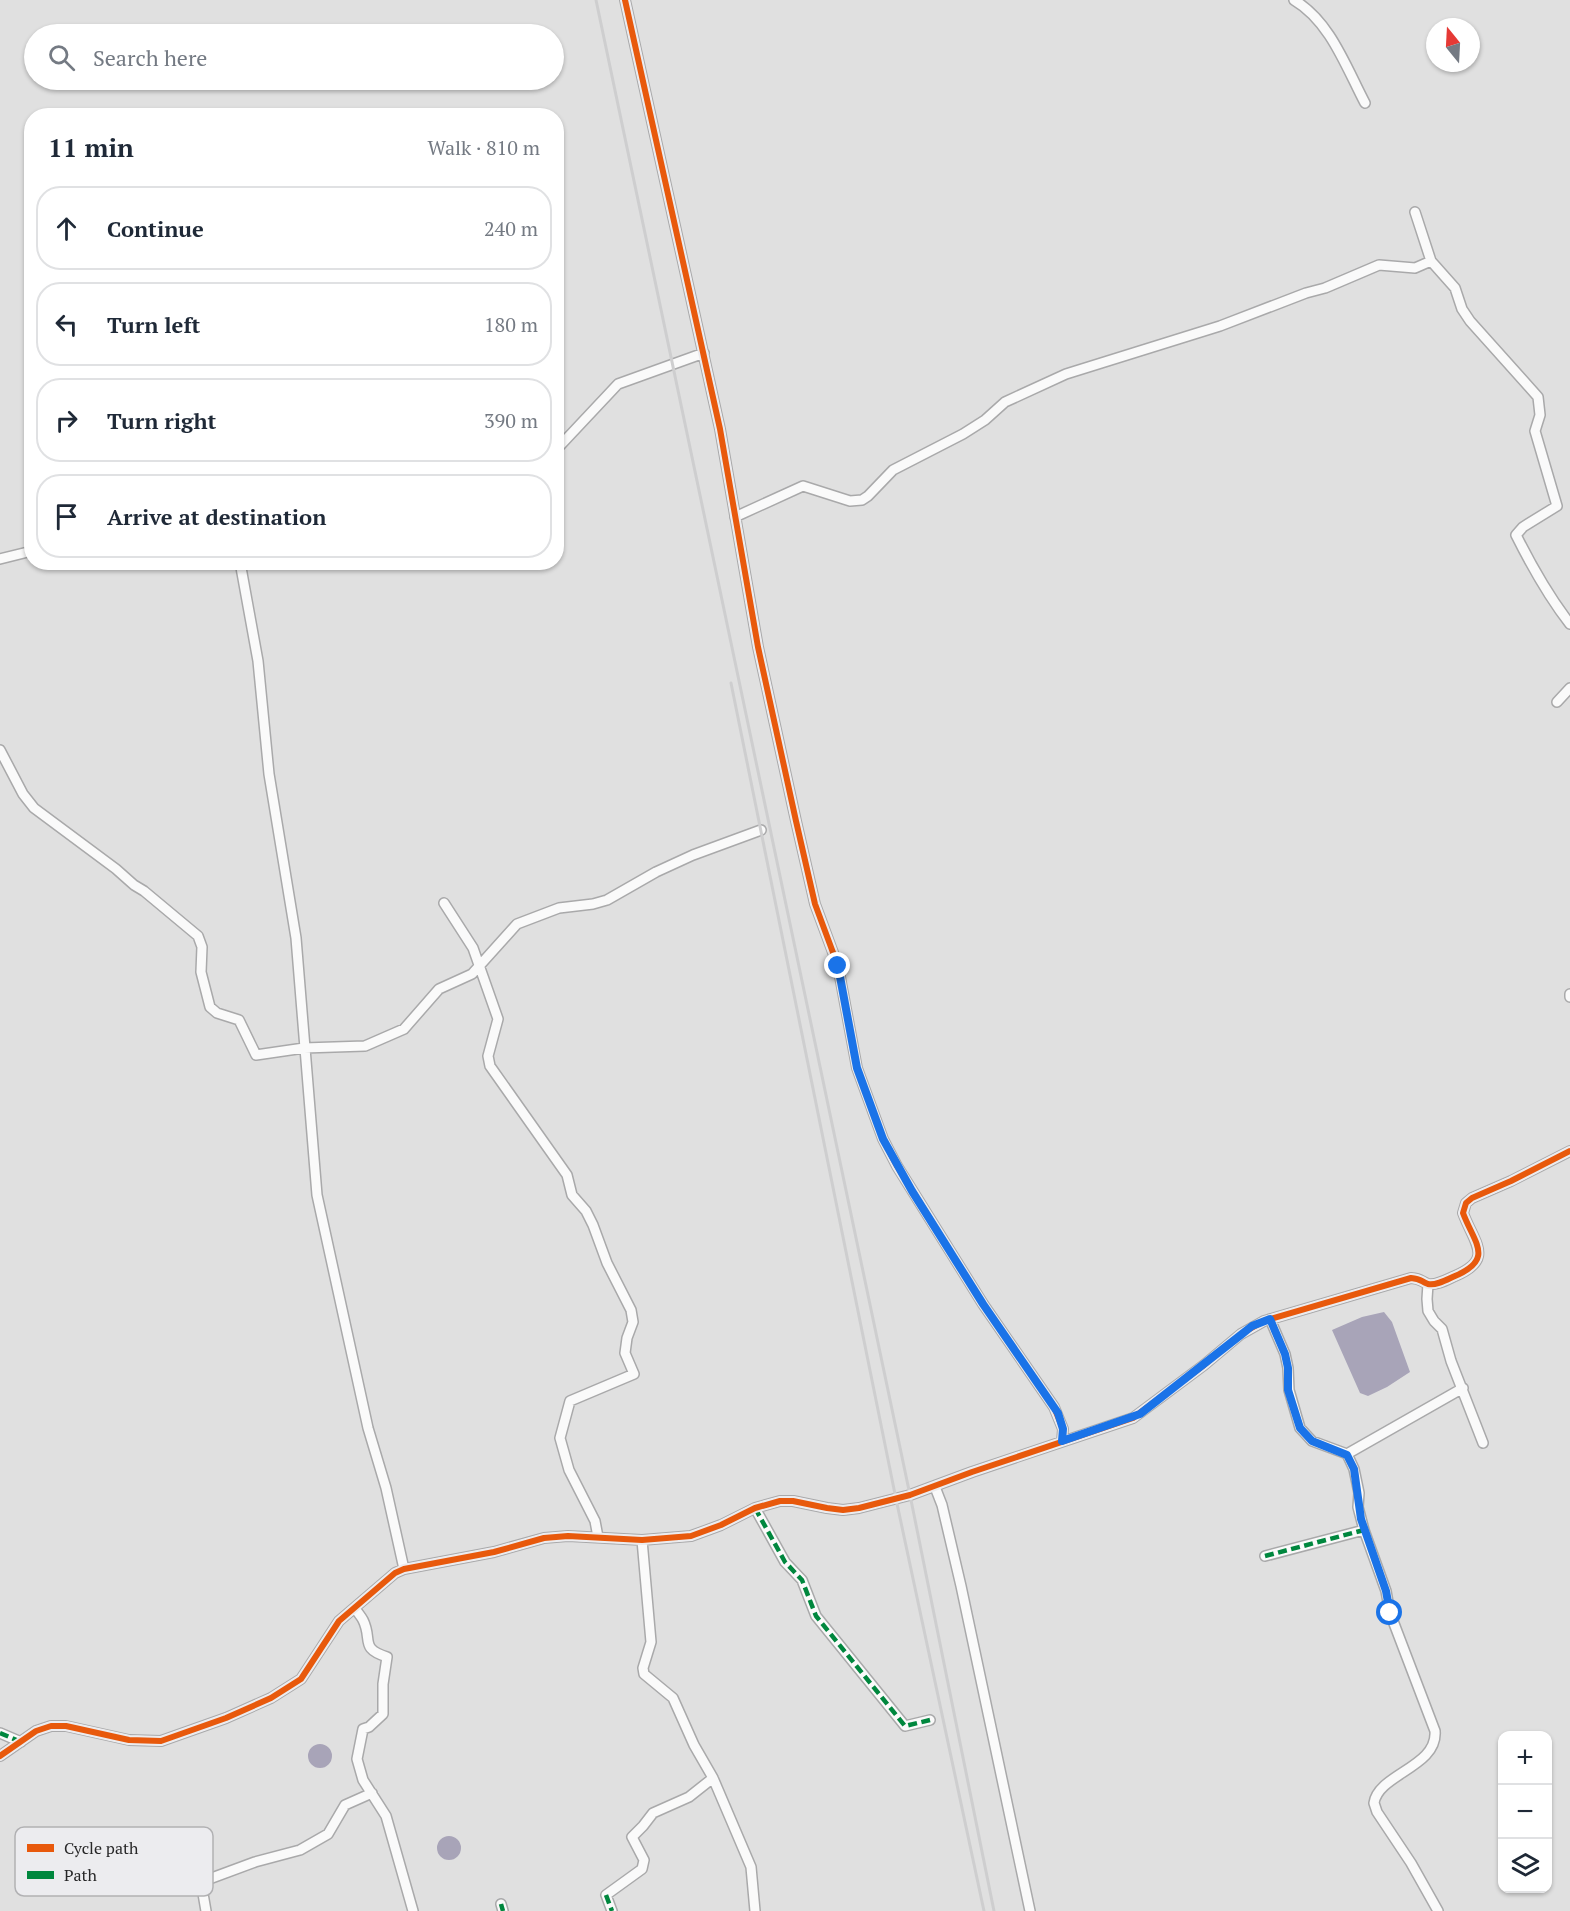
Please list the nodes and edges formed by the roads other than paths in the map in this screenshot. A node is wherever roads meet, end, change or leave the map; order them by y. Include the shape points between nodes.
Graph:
1 (625, 0) edge
2 (1294, 0) edge
3 (1365, 103) dead end
4 (1416, 212) dead end
5 (1431, 261) junction
6 (704, 353) junction
7 (564, 441) edge
8 (735, 517) junction
9 (24, 553) edge
10 (0, 560) edge
11 (241, 570) edge
12 (1570, 624) edge
13 (1570, 688) edge
14 (1557, 702) dead end
15 (0, 750) edge
16 (761, 830) dead end
17 (444, 903) dead end
18 (480, 964) junction
19 (304, 1048) junction
20 (1570, 1151) edge
21 (1428, 1284) junction
22 (1270, 1319) junction
23 (1463, 1388) junction
24 (1062, 1441) junction
25 (1483, 1443) dead end
26 (1347, 1455) junction
27 (935, 1487) junction
28 (755, 1508) junction
29 (1364, 1530) junction
30 (598, 1537) junction
31 (642, 1540) junction
32 (1265, 1556) dead end
33 (404, 1569) junction
34 (355, 1608) junction
35 (930, 1720) dead end
36 (0, 1733) edge
37 (21, 1742) junction
38 (0, 1756) edge
39 (713, 1778) junction
40 (372, 1793) junction
41 (213, 1878) edge
42 (203, 1896) edge
43 (206, 1911) edge
44 (413, 1911) edge
45 (612, 1911) edge
46 (754, 1911) edge
47 (1030, 1911) edge
48 (1438, 1911) edge

1 - 6 street
2 - 3 street via 1306,7 1326,30
4 - 5 street
5 - 8 street via 1415,268 1379,265 1220,326 1066,374 1005,402 963,434 893,470 862,500 850,501 802,486
5 - 12 street via 1455,288 1470,321 1538,397 1540,416 1535,431 1557,506 1516,535
6 - 7 street via 618,384
6 - 8 street
8 - 24 street via 758,647 798,831 815,904 838,966 853,1049 867,1098 883,1139 912,1191 1058,1413
9 - 10 street
11 - 19 street via 258,661 269,774 296,938
13 - 14 street
15 - 19 street via 34,808 198,936 202,947 201,972 210,1007 239,1020 256,1055
16 - 18 street via 693,855 607,900 559,908 517,924
17 - 18 street
18 - 19 street via 472,974 440,989 404,1029 365,1046
18 - 30 street via 498,1019 488,1056 490,1066 567,1175 572,1195 593,1225 631,1310 633,1322 625,1353 634,1374 570,1401 560,1438 569,1470 595,1521
19 - 33 street via 317,1195 363,1407
20 - 21 street via 1466,1203 1463,1213 1476,1244 1478,1261 1460,1274
21 - 22 street via 1411,1278
21 - 23 street via 1428,1311 1442,1329
22 - 24 street via 1252,1326 1140,1414
22 - 26 street via 1285,1354 1288,1390 1300,1428 1312,1441
23 - 25 street
23 - 26 street
24 - 27 street
26 - 29 street via 1354,1469
27 - 28 street via 859,1508 780,1501
27 - 47 street via 961,1586
28 - 31 street via 691,1536
28 - 35 street via 785,1562 802,1580 816,1616 905,1726
29 - 32 street
29 - 48 street via 1436,1741 1429,1752 1379,1792 1374,1803
30 - 31 street
30 - 33 street via 544,1538
31 - 39 street via 651,1642 644,1674 673,1698
33 - 34 street
34 - 37 street via 332,1630 302,1679 226,1718 161,1741 129,1740 51,1726
34 - 40 street via 364,1622 368,1646 374,1653 387,1657 383,1714 363,1729 357,1759
36 - 37 street
37 - 38 street
39 - 45 street via 689,1797 653,1813 632,1837 644,1860 642,1869 606,1895
39 - 46 street via 752,1868
40 - 41 street via 345,1805 328,1834 300,1850
40 - 44 street via 386,1816
42 - 43 street

